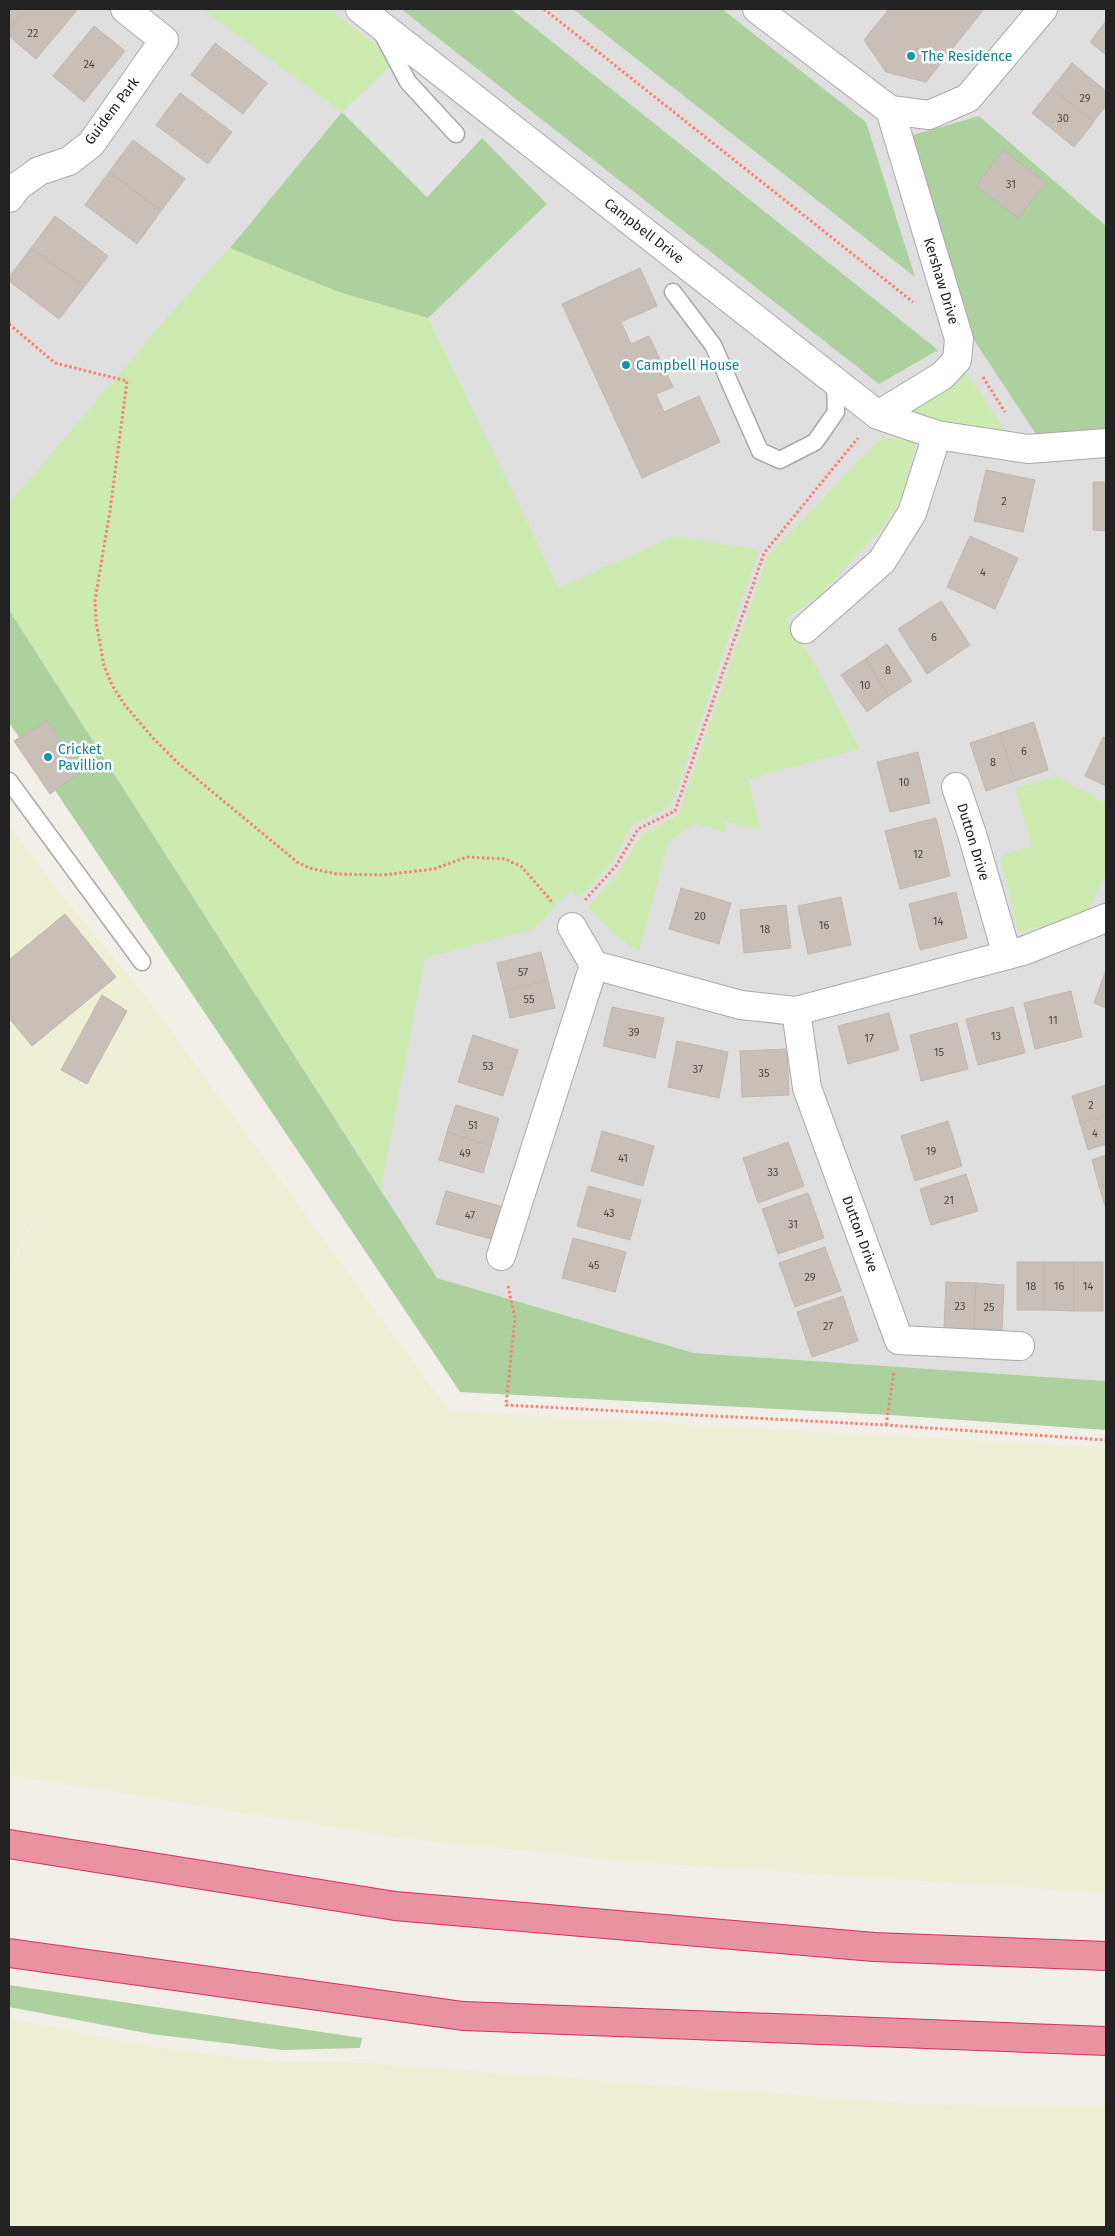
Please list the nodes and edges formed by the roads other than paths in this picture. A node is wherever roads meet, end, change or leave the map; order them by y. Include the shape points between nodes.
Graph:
1 (125, 9) edge
2 (757, 9) edge
3 (1043, 9) edge
4 (368, 15) edge
5 (890, 110) junction
6 (456, 134) dead end
7 (9, 198) edge
8 (673, 292) dead end
9 (835, 381) junction
10 (878, 415) junction
11 (937, 435) junction
12 (1106, 443) edge
13 (805, 629) dead end
14 (9, 781) edge
15 (956, 787) dead end
16 (1106, 918) edge
17 (572, 927) road end
18 (1007, 955) junction
19 (142, 962) dead end
20 (594, 965) junction
21 (796, 1011) junction
22 (501, 1256) road end
23 (1020, 1346) dead end
24 (9, 1844) edge
25 (9, 1953) edge
26 (1106, 1956) edge
27 (1106, 2041) edge

1 - 7 street, Guidem Park via 164,40 91,144 69,161 39,171 18,186
2 - 5 street
3 - 5 street via 968,98 929,115
4 - 6 lane via 408,82
4 - 9 street, Campbell Drive
5 - 10 street, Kershaw Drive via 959,339 957,360 942,376
8 - 9 lane via 714,345 760,451 780,460 815,442 836,412
9 - 10 street, Campbell Drive
10 - 11 street, Campbell Drive
11 - 12 street, Campbell Drive via 1028,449
11 - 13 street via 912,513 882,561
14 - 19 lane
15 - 18 street, Dutton Drive
16 - 18 street
17 - 20 street
18 - 21 street
20 - 21 street via 741,1005
20 - 22 street
21 - 23 street, Dutton Drive via 807,1088 899,1340
24 - 26 highway via 395,1906 874,1947
25 - 27 highway via 463,2016

